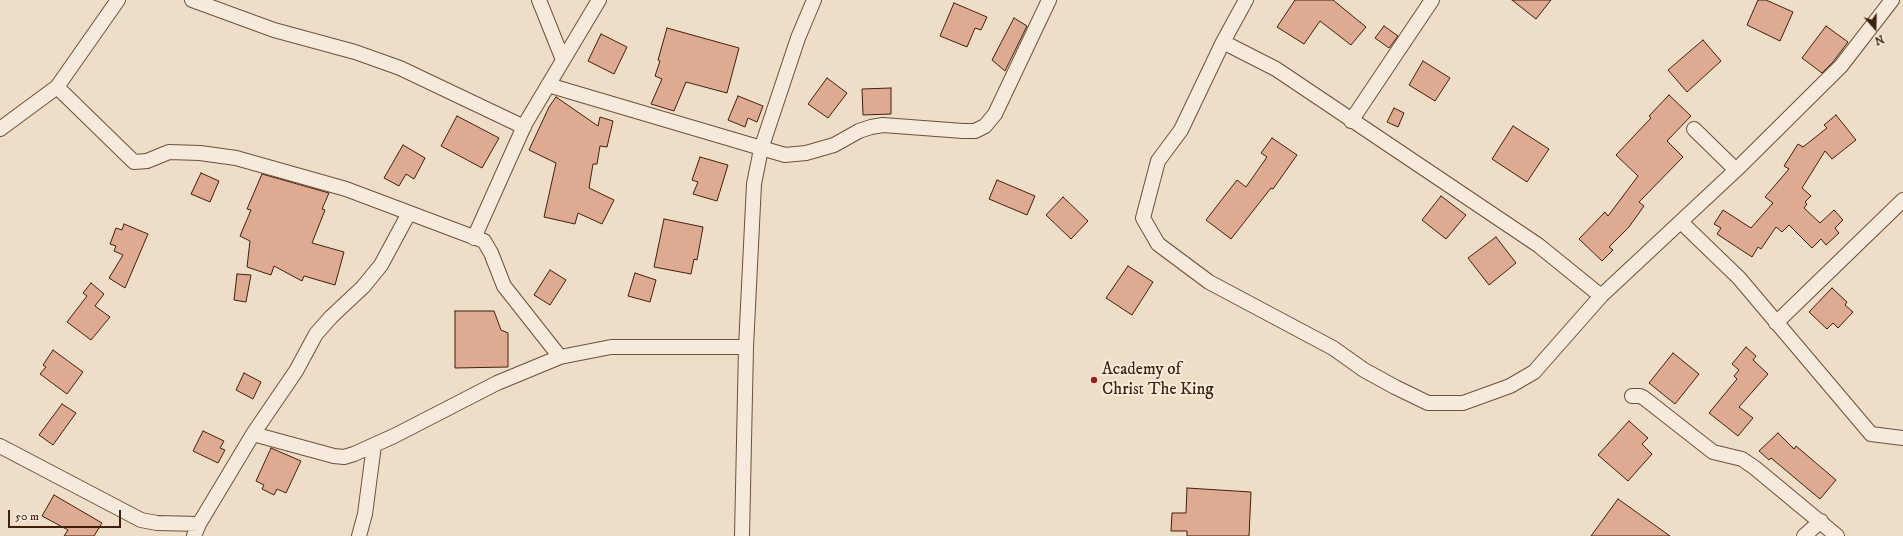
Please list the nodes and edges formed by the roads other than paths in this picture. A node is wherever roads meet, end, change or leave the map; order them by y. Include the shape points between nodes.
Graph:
1 (118, 0) edge
2 (192, 0) edge
3 (539, 0) edge
4 (599, 0) edge
5 (814, 0) edge
6 (1049, 0) edge
7 (1246, 0) edge
8 (1432, 0) edge
9 (1892, 0) edge
10 (1223, 42) junction
11 (563, 60) junction
12 (548, 85) junction
13 (57, 87) junction
14 (1351, 121) junction
15 (524, 127) junction
16 (0, 129) edge
17 (1694, 129) dead end
18 (761, 149) junction
19 (1736, 170) junction
20 (1903, 200) edge
21 (409, 213) junction
22 (1681, 222) junction
23 (474, 238) junction
24 (1601, 296) junction
25 (1776, 324) junction
26 (746, 347) junction
27 (560, 356) junction
28 (1632, 396) dead end
29 (254, 434) junction
30 (1903, 438) edge
31 (374, 445) junction
32 (0, 446) edge
33 (1821, 521) junction
34 (196, 530) edge
35 (359, 536) edge
36 (742, 536) edge
37 (1804, 536) edge
38 (1837, 536) edge

1 - 13 street
2 - 15 street via 274,30 355,52 400,68
3 - 11 street
4 - 11 street
5 - 18 street via 798,38
6 - 18 street via 995,114 985,126 975,131 871,126 834,145 806,153 785,155
7 - 10 street
8 - 14 street
9 - 19 street via 1841,66
10 - 14 street via 1276,69
10 - 24 street via 1181,130 1158,162 1143,218 1158,244 1209,282 1333,348 1364,370 1428,403 1463,403 1510,386 1534,372
11 - 12 street
12 - 15 street
12 - 18 street
13 - 16 street
13 - 21 street via 134,162 147,161 169,152 236,158 346,189
14 - 24 street via 1538,245
15 - 23 street
17 - 19 street
18 - 26 street via 754,184
19 - 22 street
20 - 25 street
21 - 23 street
21 - 29 street via 381,265 316,334 296,371
22 - 24 street
22 - 25 street via 1739,278
23 - 27 street via 484,241 504,286
25 - 30 street via 1871,434
26 - 27 street via 611,347
26 - 36 street
27 - 31 street via 497,383
28 - 33 street via 1644,398 1713,452 1742,459
29 - 31 street via 344,457
29 - 34 street
31 - 35 street via 365,514
32 - 34 street via 141,520
33 - 37 street
33 - 38 street

